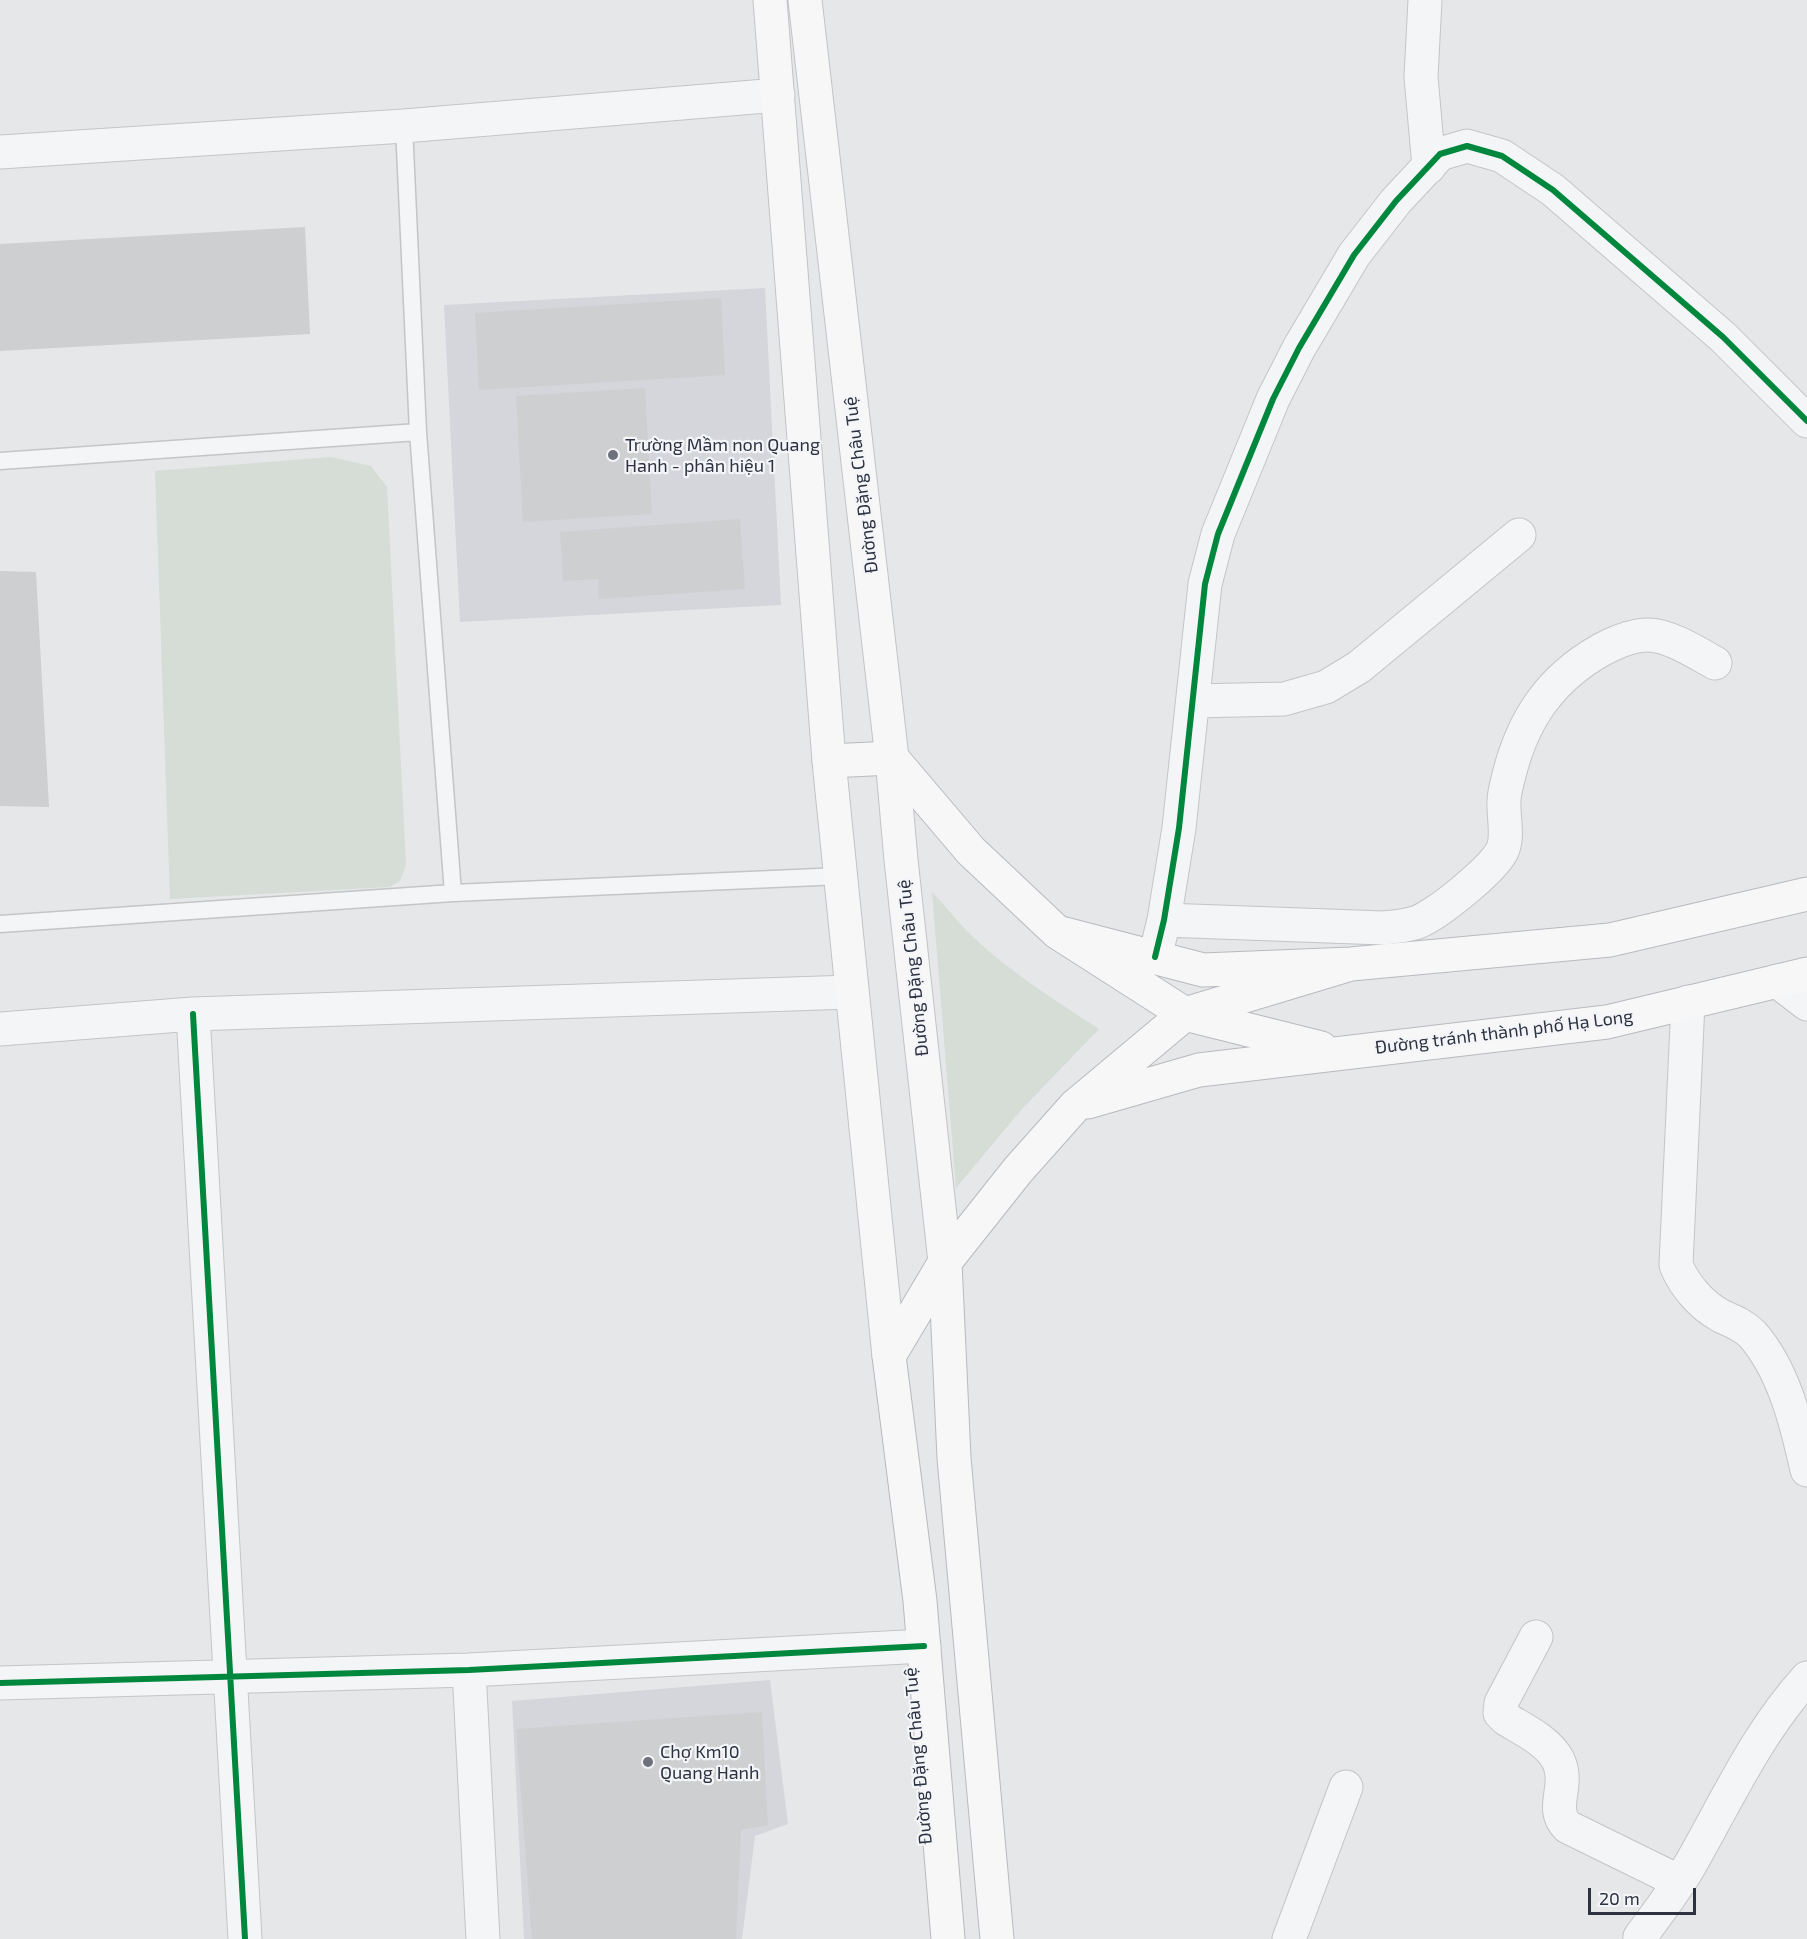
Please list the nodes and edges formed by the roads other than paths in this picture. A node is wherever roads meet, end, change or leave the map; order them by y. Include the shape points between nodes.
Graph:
1 (770, 0) edge
2 (805, 0) edge
3 (1425, 0) edge
4 (809, 41) junction
5 (774, 48) junction
6 (778, 94) junction
7 (404, 126) junction
8 (0, 152) edge
9 (1429, 167) junction
10 (1807, 421) edge
11 (418, 432) junction
12 (0, 461) edge
13 (1519, 536) dead end
14 (1715, 663) dead end
15 (1193, 701) junction
16 (892, 758) junction
17 (829, 761) junction
18 (841, 876) junction
19 (453, 893) junction
20 (1807, 894) edge
21 (1164, 920) junction
22 (0, 924) edge
23 (1057, 932) junction
24 (1155, 957) junction
25 (1351, 964) junction
26 (1792, 977) edge
27 (851, 992) junction
28 (1688, 1002) junction
29 (1807, 1004) edge
30 (193, 1014) junction
31 (1185, 1014) junction
32 (0, 1029) edge
33 (1340, 1052) junction
34 (1075, 1106) junction
35 (945, 1262) junction
36 (889, 1356) junction
37 (1807, 1470) edge
38 (1536, 1637) dead end
39 (924, 1646) junction
40 (469, 1670) junction
41 (230, 1678) junction
42 (1807, 1678) edge
43 (0, 1683) edge
44 (1346, 1787) dead end
45 (1680, 1882) junction
46 (1639, 1938) edge
47 (245, 1939) edge
48 (483, 1939) edge
49 (948, 1939) edge
50 (997, 1939) edge
51 (1289, 1939) edge

1 - 5 main road, Đường Đặng Châu Tuệ
2 - 4 main road, Đường Đặng Châu Tuệ
3 - 9 street via 1420,77
4 - 5 main road
4 - 16 main road, Đường Đặng Châu Tuệ
5 - 6 main road, Đường Đặng Châu Tuệ
6 - 7 street
6 - 17 main road, Đường Đặng Châu Tuệ
7 - 8 street
7 - 11 lane
9 - 10 street via 1440,154 1467,146 1502,156 1553,190 1723,337
9 - 15 street via 1396,201 1354,255 1273,399 1218,534 1205,584
11 - 12 lane
11 - 19 lane
13 - 15 street via 1359,667 1326,687 1284,699
14 - 21 street via 1674,641 1649,635 1614,643 1583,661 1554,685 1519,742 1509,774 1503,800 1503,849 1490,867 1448,903 1416,923 1383,928
15 - 21 street
16 - 17 main road
16 - 23 main road via 970,851
16 - 35 main road, Đường Đặng Châu Tuệ
17 - 18 main road, Đường Đặng Châu Tuệ
18 - 19 lane
18 - 27 main road, Đường Đặng Châu Tuệ
19 - 22 lane
20 - 25 main road via 1610,940
21 - 24 street
23 - 24 main road
23 - 31 main road
24 - 25 main road via 1203,970
25 - 31 main road
26 - 28 main road, Đường tránh thành phố Hạ Long
26 - 29 street
27 - 30 street
27 - 36 main road, Đường Đặng Châu Tuệ
28 - 33 main road, Đường tránh thành phố Hạ Long via 1607,1022
28 - 37 street via 1676,1264 1688,1287 1718,1314 1743,1326 1775,1369
30 - 32 street
30 - 41 street
31 - 33 main road
31 - 34 main road
33 - 34 main road, Đường tránh thành phố Hạ Long via 1199,1070
34 - 35 main road
35 - 36 main road
35 - 50 main road, Đường Đặng Châu Tuệ via 954,1458
36 - 39 main road, Đường Đặng Châu Tuệ
38 - 45 street via 1501,1703 1500,1713 1550,1749 1558,1761 1564,1782 1561,1820
39 - 40 street
39 - 49 main road, Đường Đặng Châu Tuệ
40 - 41 street
40 - 48 street
41 - 43 street
41 - 47 street
42 - 45 street via 1772,1722
44 - 51 street
45 - 46 street

